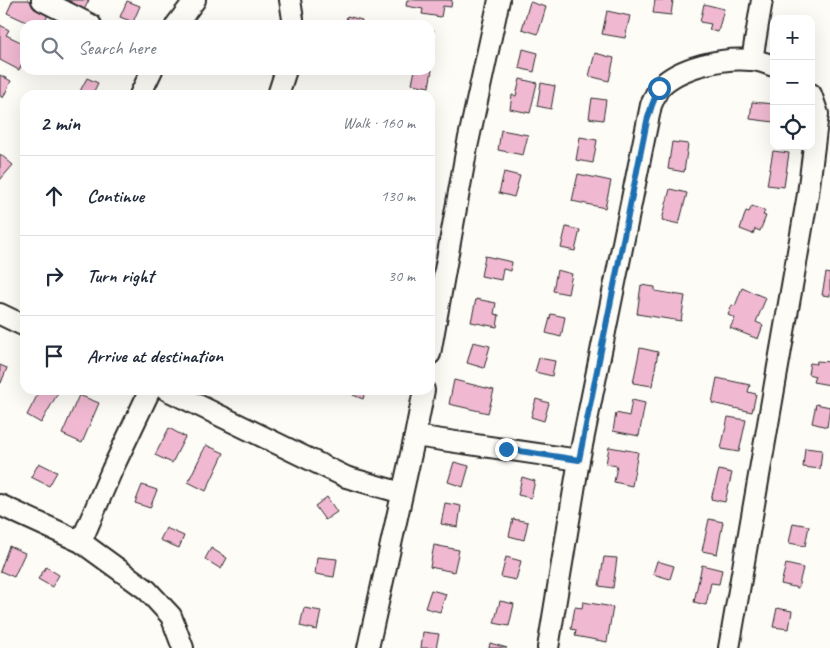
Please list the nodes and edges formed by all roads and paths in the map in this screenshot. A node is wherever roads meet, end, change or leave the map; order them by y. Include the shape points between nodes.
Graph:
1 (42, 0) edge
2 (195, 0) edge
3 (290, 0) edge
4 (499, 0) edge
5 (762, 0) edge
6 (81, 20) edge
7 (180, 20) edge
8 (293, 20) edge
9 (752, 60) junction
10 (770, 65) edge
11 (150, 75) edge
12 (284, 75) edge
13 (142, 90) edge
14 (280, 90) edge
15 (815, 105) edge
16 (0, 314) edge
17 (20, 324) edge
18 (435, 326) edge
19 (148, 395) edge
20 (176, 395) edge
21 (423, 395) edge
22 (415, 436) junction
23 (579, 460) junction
24 (402, 493) junction
25 (0, 505) edge
26 (81, 542) junction
27 (182, 648) edge
28 (368, 648) edge
29 (548, 648) edge
30 (729, 648) edge

1 - 6 street
2 - 7 street
3 - 8 street
4 - 18 street via 467,147
5 - 9 street
9 - 10 street
9 - 23 street via 719,61 685,71 659,88 652,105
11 - 13 street
12 - 14 street
15 - 30 street via 818,114 808,194
16 - 17 street
19 - 26 street
20 - 24 street via 346,477
21 - 22 street
22 - 23 street
22 - 24 street
23 - 29 street
24 - 28 street
25 - 26 street
26 - 27 street via 147,590 171,616

